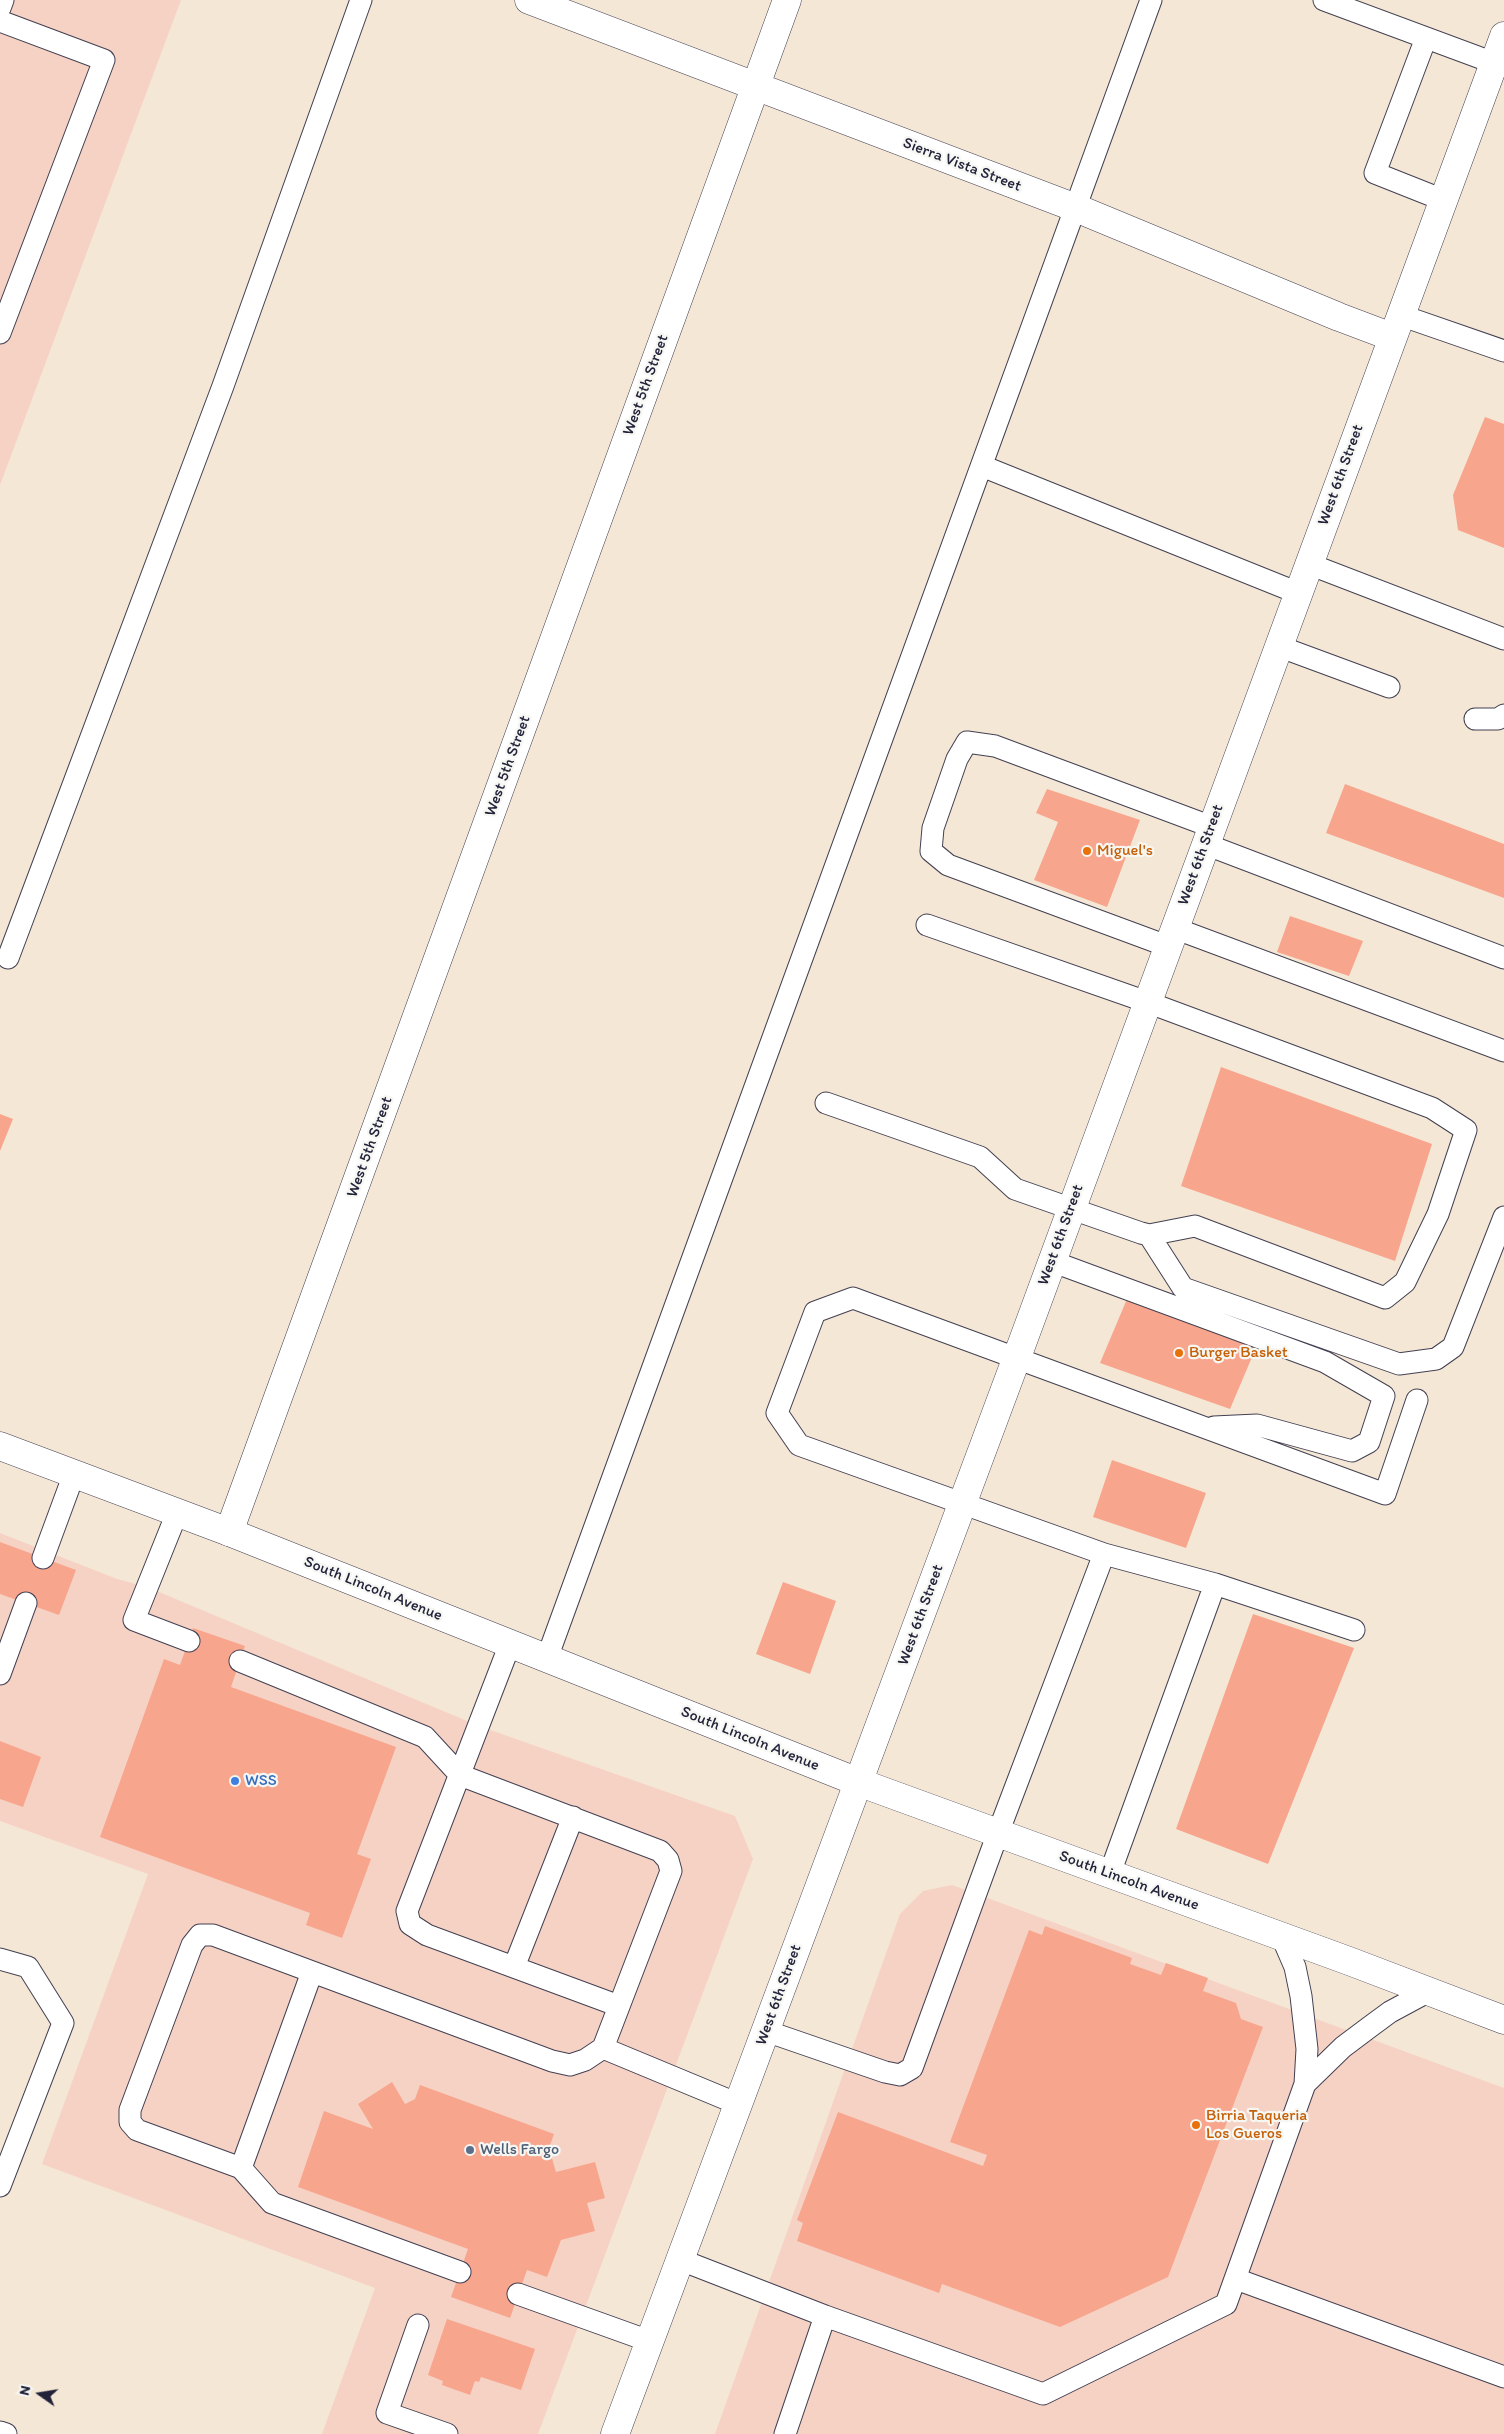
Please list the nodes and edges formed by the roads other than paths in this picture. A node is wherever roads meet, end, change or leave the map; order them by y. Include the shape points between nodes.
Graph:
1 (3, 0) edge
2 (361, 0) edge
3 (529, 0) edge
4 (787, 0) edge
5 (1151, 0) edge
6 (1324, 0) edge
7 (0, 8) edge
8 (0, 21) edge
9 (1504, 36) edge
10 (1426, 38) junction
11 (1494, 63) junction
12 (754, 86) junction
13 (1443, 200) junction
14 (1076, 208) junction
15 (1396, 326) junction
16 (0, 333) edge
17 (1504, 351) edge
18 (982, 466) junction
19 (1308, 564) junction
20 (1298, 594) junction
21 (1504, 639) edge
22 (1278, 646) junction
23 (1389, 687) dead end
24 (1504, 715) edge
25 (1475, 719) dead end
26 (1208, 835) junction
27 (927, 925) dead end
28 (1171, 937) junction
29 (8, 958) dead end
30 (1504, 958) edge
31 (1147, 1002) junction
32 (1504, 1051) edge
33 (826, 1103) dead end
34 (1070, 1209) junction
35 (1504, 1217) edge
36 (1150, 1236) junction
37 (1051, 1261) junction
38 (1017, 1357) junction
39 (1418, 1400) dead end
40 (1206, 1428) junction
41 (0, 1446) edge
42 (74, 1474) junction
43 (962, 1503) junction
44 (177, 1512) junction
45 (229, 1532) junction
46 (1104, 1554) junction
47 (44, 1558) dead end
48 (1215, 1584) junction
49 (26, 1603) dead end
50 (1354, 1630) dead end
51 (189, 1641) dead end
52 (510, 1644) junction
53 (547, 1658) junction
54 (240, 1661) dead end
55 (0, 1674) edge
56 (460, 1775) junction
57 (858, 1782) junction
58 (573, 1817) junction
59 (998, 1833) junction
60 (1110, 1873) junction
61 (1282, 1937) junction
62 (0, 1959) edge
63 (514, 1967) junction
64 (312, 1972) junction
65 (1429, 1991) junction
66 (619, 2006) junction
67 (1504, 2020) edge
68 (766, 2031) junction
69 (604, 2048) junction
70 (1305, 2084) junction
71 (738, 2104) junction
72 (241, 2168) junction
73 (0, 2186) edge
74 (681, 2260) junction
75 (460, 2272) dead end
76 (1236, 2279) junction
77 (518, 2294) dead end
78 (825, 2316) junction
79 (418, 2325) dead end
80 (648, 2341) junction
81 (1504, 2378) edge
82 (0, 2432) edge
83 (6, 2434) edge
84 (447, 2434) edge
85 (615, 2434) edge
86 (784, 2434) edge

1 - 7 lane
2 - 29 lane via 224,386
3 - 12 main road, Sierra Vista Street
4 - 12 main road, West 5th Street
5 - 14 lane
6 - 10 lane
8 - 16 lane via 104,60
9 - 11 main road, West 6th Street
10 - 11 lane
10 - 13 lane via 1375,173
11 - 13 main road, West 6th Street
12 - 14 main road, Sierra Vista Street
12 - 45 main road, West 5th Street
13 - 15 main road, West 6th Street
14 - 15 main road, Sierra Vista Street via 1339,317
14 - 18 lane
15 - 17 lane
15 - 19 main road, West 6th Street
18 - 20 lane
18 - 53 lane
19 - 20 main road, West 6th Street
19 - 21 lane
20 - 22 main road, West 6th Street
22 - 23 lane
22 - 26 main road, West 6th Street
24 - 25 lane via 1498,719
26 - 28 main road, West 6th Street
26 - 28 lane via 995,746 967,742 958,759 933,828 931,852 948,866
26 - 30 lane
27 - 31 lane
28 - 31 main road, West 6th Street
28 - 32 lane
31 - 34 main road, West 6th Street
31 - 36 lane via 1432,1108 1466,1130 1438,1214 1405,1282 1385,1298 1195,1226
33 - 34 lane via 980,1157 1015,1189
34 - 36 lane
34 - 37 main road, West 6th Street
35 - 36 lane via 1452,1347 1436,1359 1399,1364 1183,1288
37 - 38 main road, West 6th Street
37 - 40 lane via 1325,1362 1384,1396 1369,1442 1352,1451 1257,1425
38 - 40 lane
38 - 43 main road, West 6th Street
38 - 43 lane via 853,1298 815,1312 777,1413 799,1445
39 - 40 lane via 1385,1494
41 - 42 main road, South Lincoln Avenue
42 - 44 main road, South Lincoln Avenue
42 - 47 lane
43 - 46 lane
43 - 57 main road, West 6th Street
44 - 45 main road, South Lincoln Avenue
44 - 51 lane via 134,1620
45 - 52 main road, South Lincoln Avenue
46 - 48 lane
46 - 59 lane
48 - 50 lane
48 - 60 lane
49 - 55 lane
52 - 53 main road, South Lincoln Avenue
52 - 56 lane
53 - 57 main road, South Lincoln Avenue
54 - 56 lane via 425,1737
56 - 58 lane
56 - 63 lane via 407,1910 410,1924 427,1935
57 - 59 main road, South Lincoln Avenue
57 - 68 main road, West 6th Street
58 - 63 lane
58 - 66 lane via 660,1851 668,1860 671,1871
59 - 60 main road, South Lincoln Avenue
59 - 68 lane via 912,2068 900,2075 885,2072
60 - 61 main road, South Lincoln Avenue
61 - 65 main road, South Lincoln Avenue
61 - 70 lane via 1295,1967 1301,1996 1307,2049
62 - 73 lane via 28,1967 63,2022
63 - 66 lane
64 - 69 lane via 552,2061 570,2065
64 - 72 lane
64 - 72 lane via 213,1935 200,1936 192,1945 130,2110 130,2122 138,2130
65 - 67 main road, South Lincoln Avenue
65 - 70 lane via 1390,2012 1343,2047
66 - 69 lane
68 - 71 main road, West 6th Street
69 - 71 lane
70 - 76 lane
71 - 74 main road, West 6th Street
72 - 75 lane via 272,2203
74 - 78 lane
74 - 80 main road, West 6th Street
76 - 78 lane via 1226,2304 1043,2394
76 - 81 lane
77 - 80 lane
78 - 86 lane
79 - 84 lane via 387,2412
80 - 85 main road, West 6th Street
82 - 83 lane

